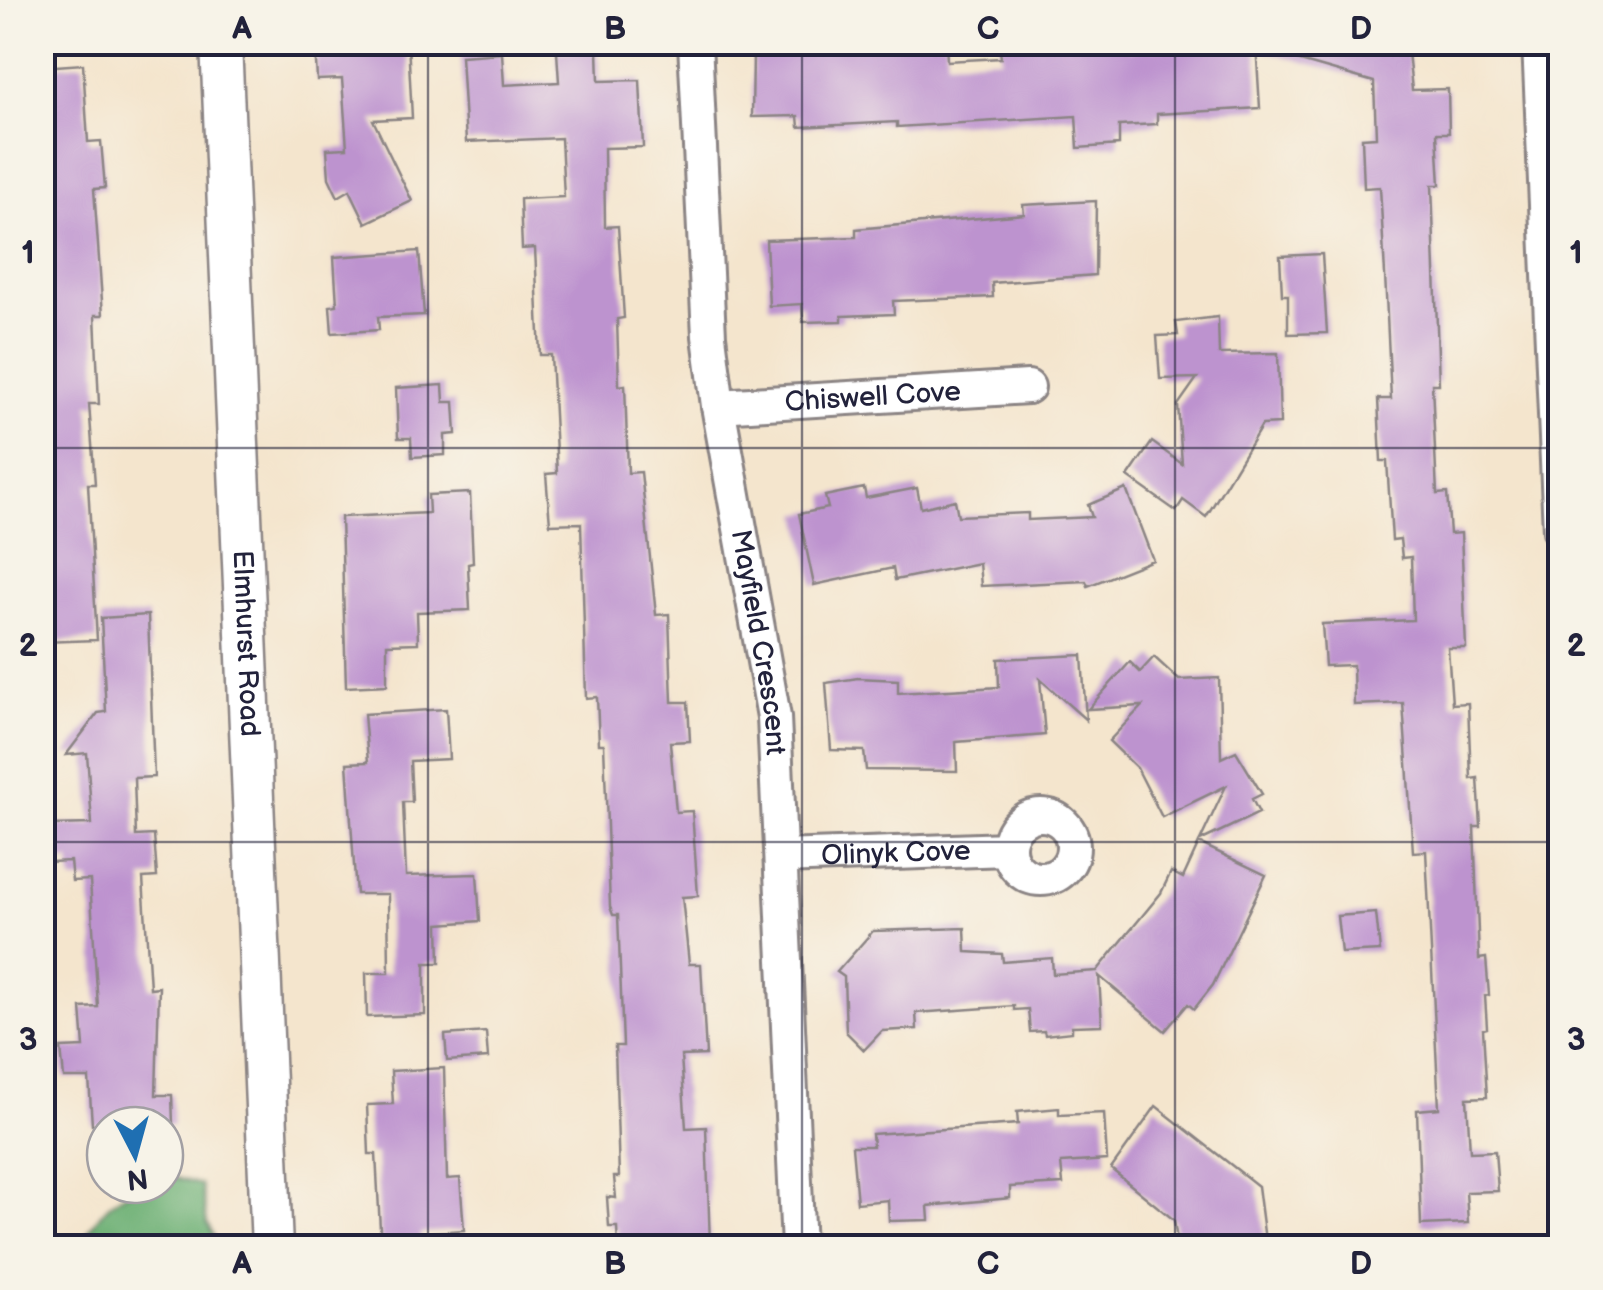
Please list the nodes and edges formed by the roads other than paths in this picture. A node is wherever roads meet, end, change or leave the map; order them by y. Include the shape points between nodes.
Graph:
1 (221, 42) edge
2 (695, 42) edge
3 (1538, 42) edge
4 (1558, 385) edge
5 (1028, 387) dead end
6 (718, 406) junction
7 (1560, 531) edge
8 (1008, 849) dead end
9 (781, 857) junction
10 (272, 1248) edge
11 (798, 1248) edge

1 - 10 street, Elmhurst Road
2 - 6 street, Mayfield Crescent
3 - 4 street
4 - 7 street
5 - 6 street, Chiswell Cove
6 - 9 street, Mayfield Crescent via 774,717
8 - 9 street, Olinyk Cove
9 - 11 street, Mayfield Crescent

